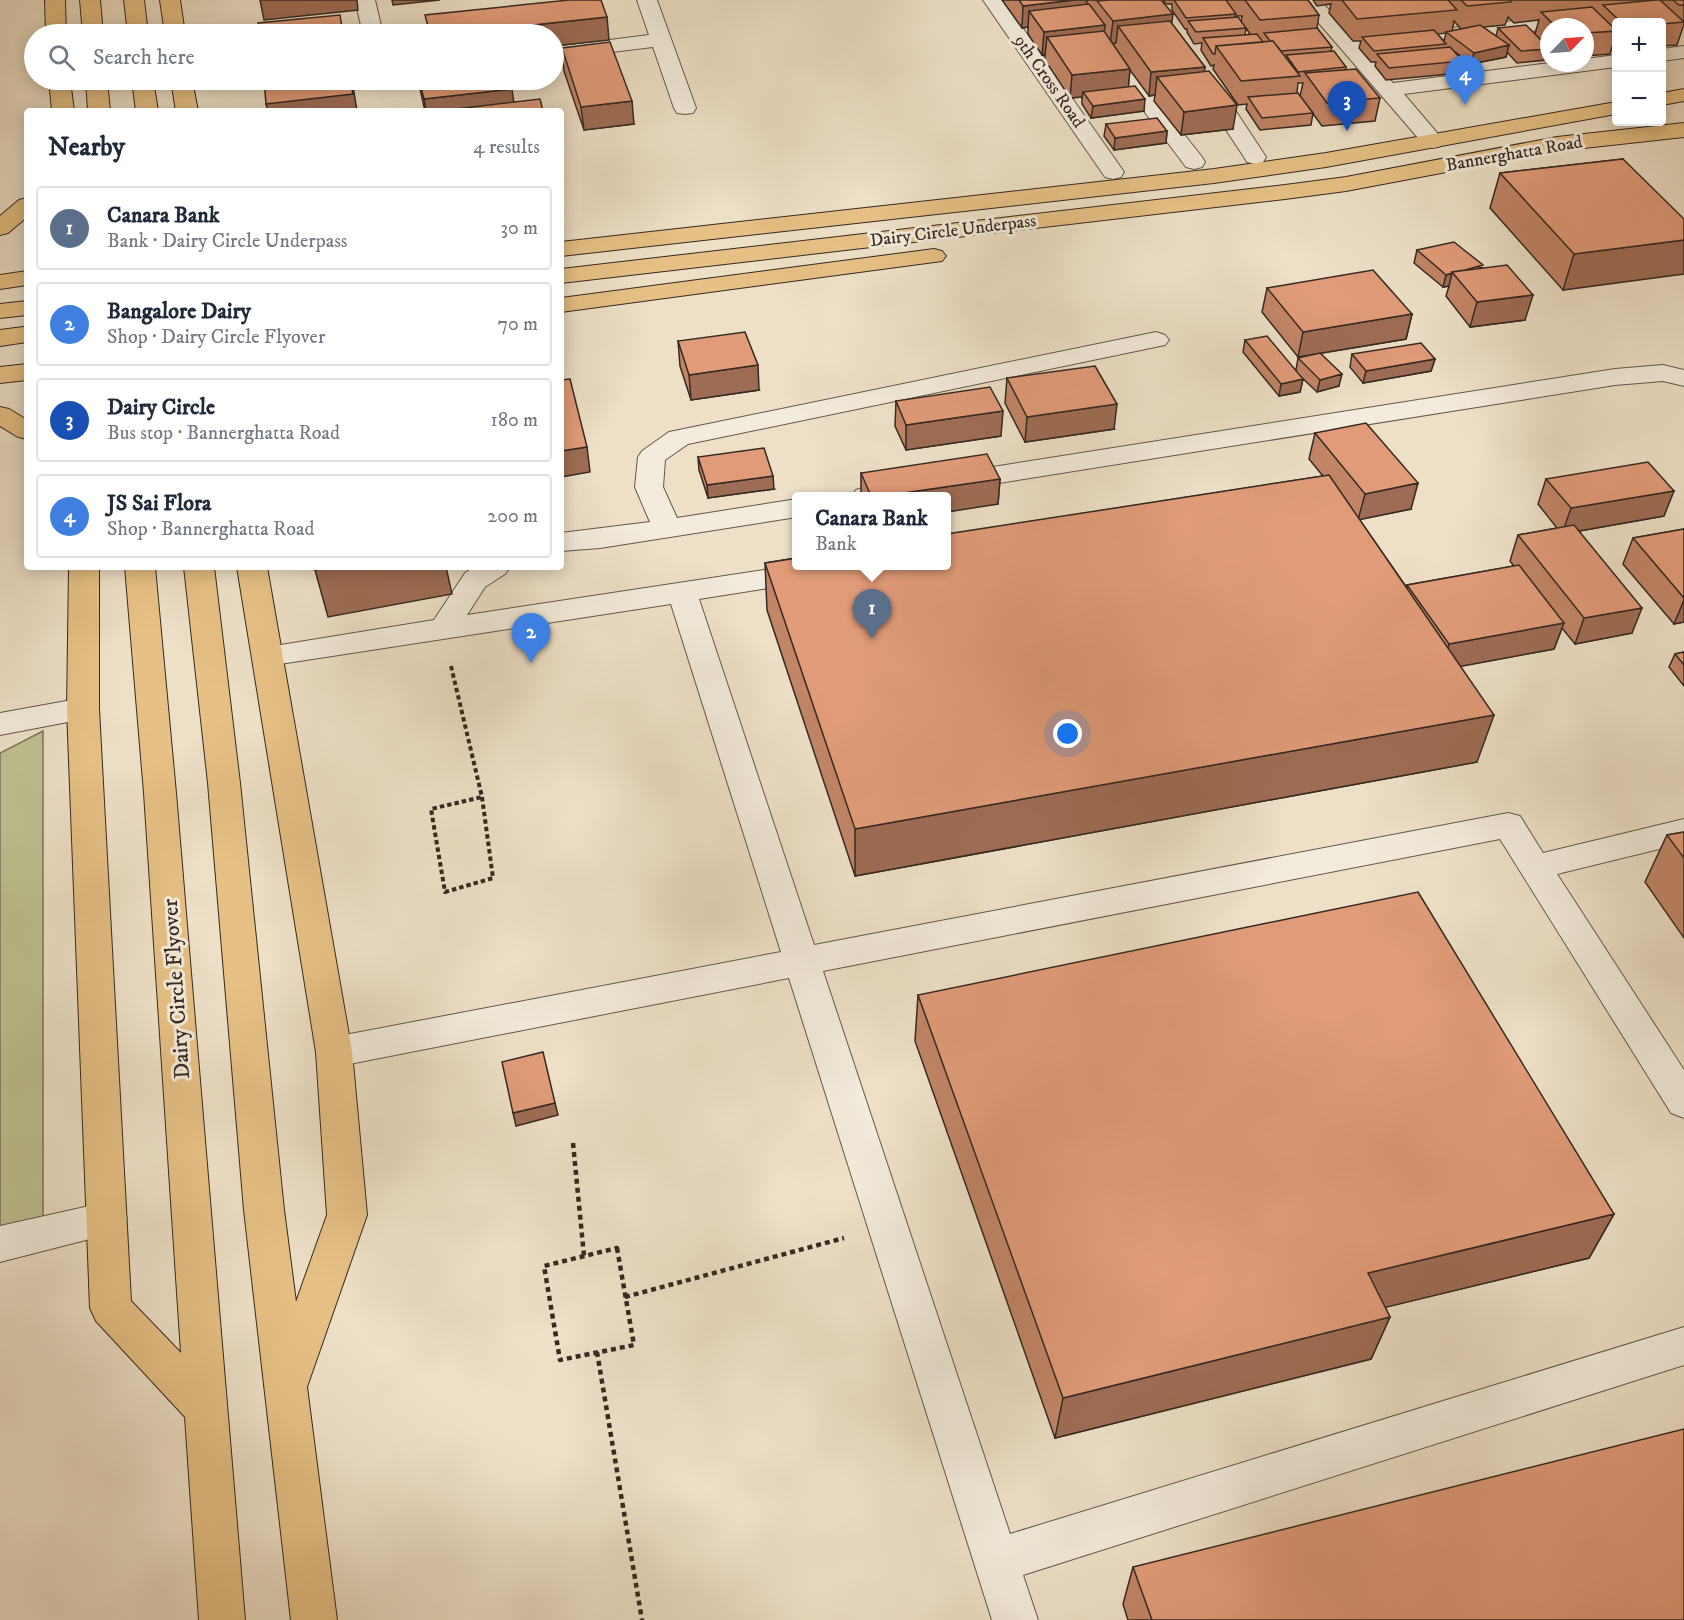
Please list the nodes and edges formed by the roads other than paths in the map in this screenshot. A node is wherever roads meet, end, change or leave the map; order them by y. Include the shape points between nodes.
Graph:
1 (55, 0) edge
2 (134, 0) edge
3 (170, 0) edge
4 (365, 0) edge
5 (647, 0) edge
6 (993, 0) edge
7 (1074, 0) edge
8 (90, 2) edge
9 (1313, 4) edge
10 (1339, 6) dead end
11 (1603, 16) edge
12 (56, 24) edge
13 (92, 24) edge
14 (137, 24) edge
15 (174, 24) edge
16 (371, 24) edge
17 (661, 40) junction
18 (1349, 46) junction
19 (564, 52) edge
20 (1684, 52) edge
21 (1666, 54) edge
22 (1612, 62) edge
23 (1196, 67) edge
24 (61, 90) edge
25 (98, 90) edge
26 (144, 90) edge
27 (184, 90) edge
28 (1387, 90) junction
29 (1684, 95) edge
30 (1666, 98) edge
31 (63, 108) edge
32 (99, 108) edge
33 (147, 108) edge
34 (187, 108) edge
35 (685, 108) dead end
36 (1612, 109) edge
37 (1684, 130) edge
38 (1433, 141) junction
39 (1255, 157) junction
40 (1326, 160) junction
41 (1194, 162) junction
42 (1110, 166) junction
43 (1346, 184) junction
44 (24, 208) edge
45 (0, 228) edge
46 (564, 228) edge
47 (994, 248) dead end
48 (564, 249) edge
49 (959, 253) dead end
50 (564, 276) edge
51 (24, 278) edge
52 (0, 282) edge
53 (564, 305) edge
54 (24, 308) edge
55 (0, 310) edge
56 (1156, 340) dead end
57 (24, 372) edge
58 (0, 375) edge
59 (1684, 378) edge
60 (0, 415) edge
61 (24, 428) edge
62 (891, 492) edge
63 (792, 509) edge
64 (667, 528) junction
65 (564, 542) edge
66 (84, 570) edge
67 (140, 570) edge
68 (199, 570) edge
69 (253, 570) edge
70 (490, 570) edge
71 (826, 570) edge
72 (682, 592) junction
73 (443, 630) junction
74 (267, 656) junction
75 (83, 709) junction
76 (0, 724) edge
77 (1684, 831) edge
78 (1536, 867) junction
79 (803, 962) junction
80 (334, 1052) junction
81 (1684, 1101) edge
82 (107, 1219) junction
83 (0, 1244) edge
84 (1684, 1346) edge
85 (285, 1389) junction
86 (208, 1411) junction
87 (996, 1560) junction
88 (222, 1620) edge
89 (314, 1620) edge
90 (1015, 1620) edge

1 - 12 main road
2 - 14 main road
3 - 15 main road
4 - 16 street
5 - 17 street
6 - 42 street, 9th Cross Road
7 - 41 street
8 - 13 main road
9 - 10 street
9 - 18 street
11 - 18 street
17 - 19 street
17 - 35 street
18 - 28 street
20 - 21 street
22 - 28 street
23 - 39 street
24 - 31 main road
25 - 32 main road
26 - 33 main road
27 - 34 main road
28 - 38 street
29 - 30 main road
36 - 38 main road, Bannerghatta Road
37 - 43 main road, Bannerghatta Road via 1557,144
38 - 40 main road, Bannerghatta Road
39 - 40 main road
39 - 41 main road
40 - 48 main road, Dairy Circle Underpass
41 - 42 main road
42 - 46 main road
43 - 47 main road via 1216,222
43 - 50 main road, Dairy Circle Underpass
44 - 45 main road
49 - 53 main road
51 - 52 main road
54 - 55 main road
56 - 64 street via 679,438 652,457 649,487
57 - 58 main road
59 - 62 street via 1663,373 1615,377
60 - 61 main road
63 - 64 street
64 - 65 street
66 - 75 main road
67 - 86 main road, Dairy Circle Flyover
68 - 85 main road
69 - 74 main road
70 - 73 street via 475,580
71 - 72 street
72 - 73 street
72 - 79 street
73 - 74 street
74 - 80 main road
75 - 76 street
75 - 82 main road
77 - 78 street
78 - 79 street via 1508,825
78 - 81 street
79 - 80 street
79 - 87 street
80 - 85 main road via 347,1215
82 - 83 street
82 - 86 main road via 111,1308
84 - 87 street
85 - 89 main road
86 - 88 main road, Dairy Circle Flyover
87 - 90 street

